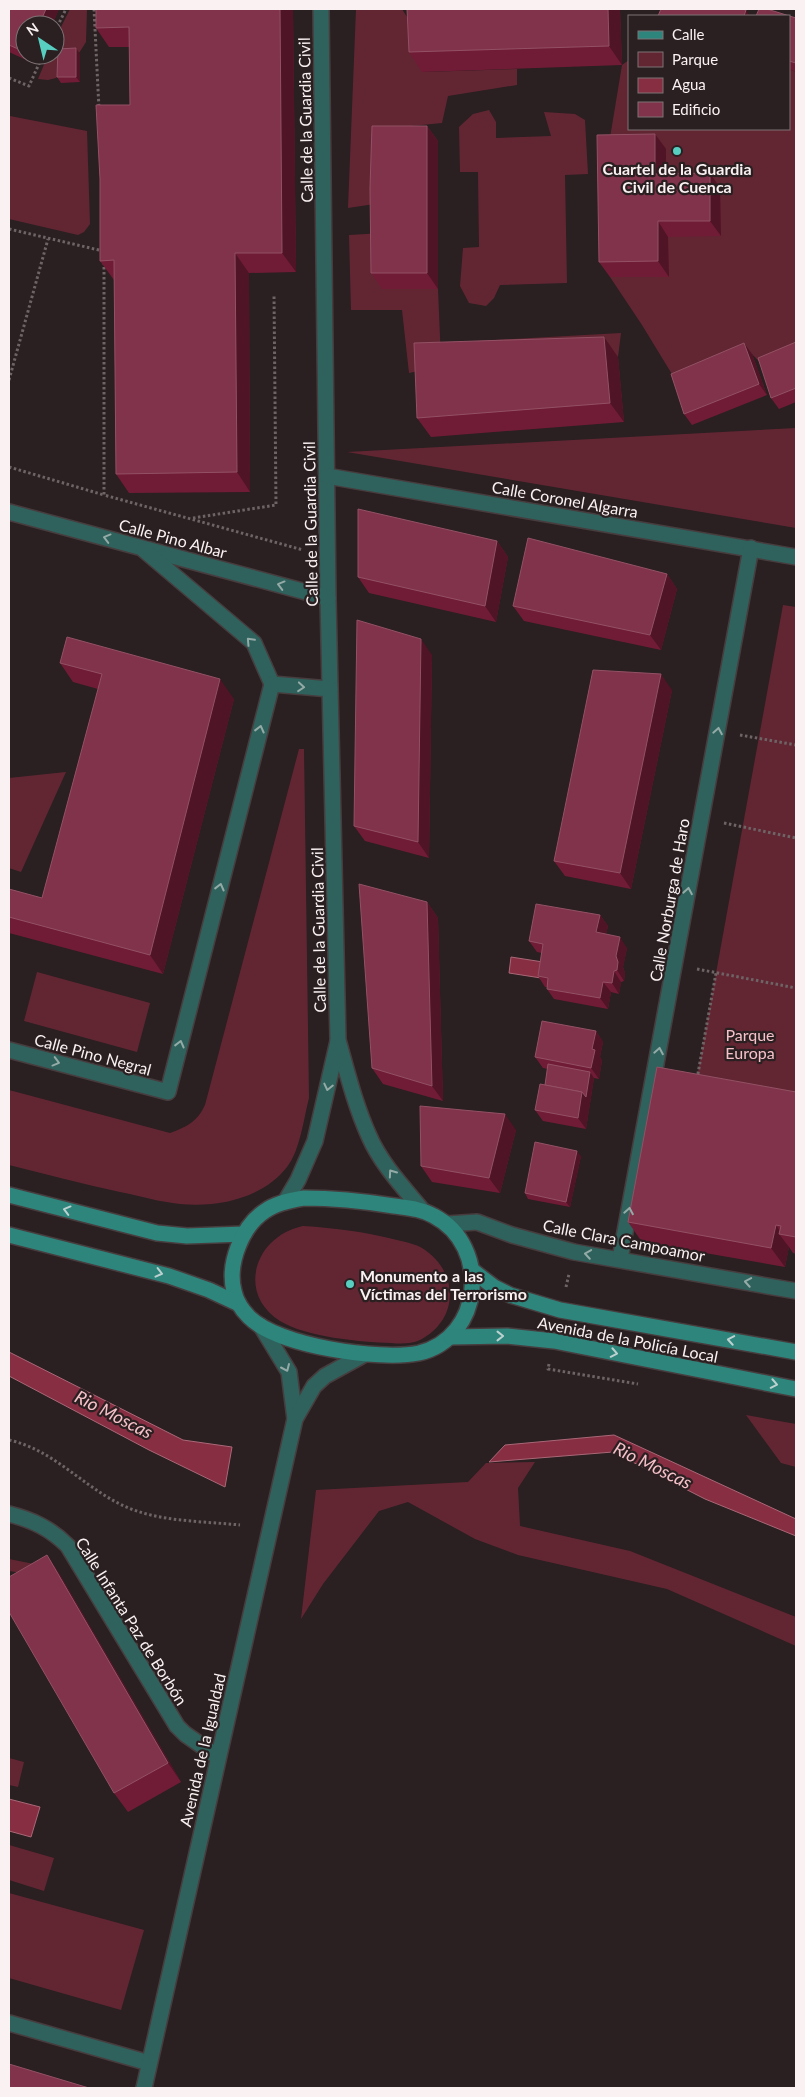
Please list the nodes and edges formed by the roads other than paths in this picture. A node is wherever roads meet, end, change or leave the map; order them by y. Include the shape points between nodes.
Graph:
1 (321, 9) edge
2 (327, 476) junction
3 (9, 512) edge
4 (141, 547) junction
5 (752, 548) junction
6 (796, 557) edge
7 (328, 598) junction
8 (272, 684) junction
9 (330, 689) junction
10 (338, 1040) junction
11 (9, 1050) edge
12 (9, 1195) edge
13 (285, 1202) junction
14 (423, 1211) junction
15 (447, 1224) junction
16 (244, 1234) junction
17 (9, 1235) edge
18 (620, 1259) junction
19 (473, 1271) junction
20 (796, 1291) edge
21 (239, 1304) junction
22 (261, 1326) junction
23 (451, 1337) junction
24 (796, 1352) edge
25 (366, 1354) junction
26 (796, 1389) edge
27 (295, 1419) junction
28 (9, 1514) edge
29 (218, 1757) junction
30 (9, 2023) edge
31 (150, 2063) junction
32 (144, 2088) edge

1 - 2 street, Calle de la Guardia Civil
2 - 5 street, Calle Coronel Algarra
2 - 7 street, Calle de la Guardia Civil
4 -> 3 street, Calle Pino Albar
7 -> 4 street, Calle Pino Albar
8 -> 4 street via 254,643
5 - 6 street, Calle Coronel Algarra
18 -> 5 street, Calle Norburga de Haro
7 - 9 street, Calle de la Guardia Civil
8 -> 9 street
11 -> 8 street, Calle Pino Negral via 168,1092
9 - 10 street, Calle de la Guardia Civil
10 -> 13 street, Calle de la Guardia Civil via 315,1141
14 -> 10 street, Calle de la Guardia Civil via 394,1177 369,1137
16 -> 12 main road via 187,1236 158,1233
13 - 14 main road via 304,1198 346,1198
13 - 16 main road via 266,1210
14 - 15 main road
18 -> 15 street, Calle Clara Campoamor via 574,1252 477,1222
15 - 19 main road via 464,1247
16 - 21 main road via 233,1276
17 -> 21 main road via 176,1278
20 -> 18 street, Calle Clara Campoamor
19 - 23 main road via 471,1296 463,1322
24 -> 19 main road, Avenida de la Policía Local via 544,1306 510,1295
21 - 22 main road
22 - 25 main road via 313,1346
22 -> 27 street, Avenida de la Igualdad via 289,1372
23 - 25 main road via 430,1350 411,1354
23 -> 26 main road, Avenida de la Policía Local via 507,1336 546,1340
25 - 27 street, Avenida de la Igualdad via 325,1376 314,1386
27 - 29 street, Avenida de la Igualdad
28 - 29 street, Calle Infanta Paz de Borbón via 42,1525 68,1546 173,1721 185,1734
29 - 31 street, Avenida de la Igualdad
30 - 31 street
31 - 32 street, Avenida de la Igualdad

